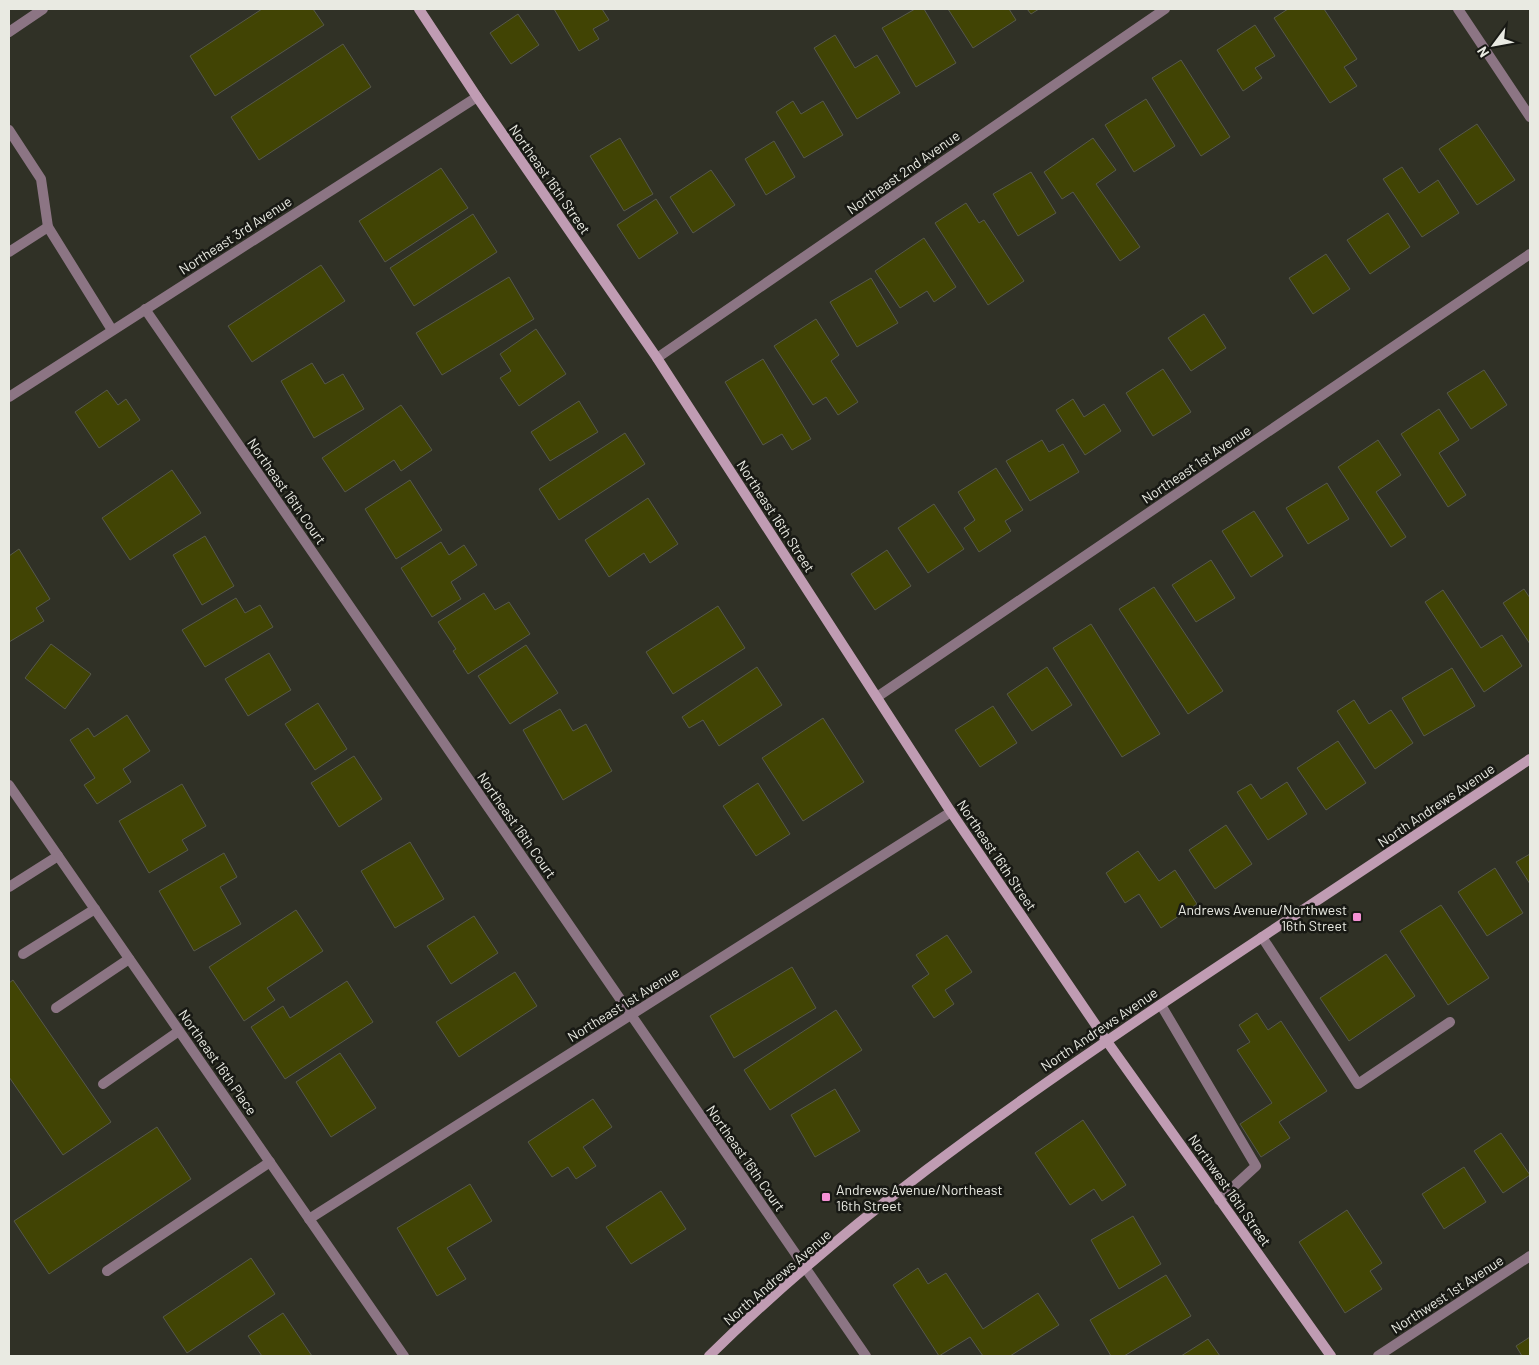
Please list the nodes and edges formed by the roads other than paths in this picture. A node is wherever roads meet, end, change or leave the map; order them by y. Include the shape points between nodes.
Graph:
1 (43, 9) edge
2 (419, 9) edge
3 (1165, 9) edge
4 (1458, 9) edge
5 (9, 32) edge
6 (477, 97) junction
7 (1530, 117) edge
8 (9, 130) edge
9 (48, 226) junction
10 (9, 252) edge
11 (1530, 254) edge
12 (144, 309) junction
13 (112, 330) junction
14 (657, 358) junction
15 (9, 397) edge
16 (877, 697) junction
17 (1530, 759) edge
18 (9, 785) edge
19 (951, 812) junction
20 (58, 856) junction
21 (9, 887) edge
22 (95, 909) junction
23 (1262, 937) junction
24 (23, 954) dead end
25 (129, 959) junction
26 (1161, 1005) junction
27 (56, 1008) dead end
28 (631, 1015) junction
29 (1450, 1022) dead end
30 (179, 1031) junction
31 (1106, 1040) junction
32 (103, 1084) dead end
33 (270, 1162) junction
34 (1219, 1200) junction
35 (309, 1219) junction
36 (1530, 1256) edge
37 (805, 1268) junction
38 (107, 1271) dead end
39 (404, 1356) edge
40 (709, 1356) edge
41 (866, 1356) edge
42 (1331, 1356) edge
43 (1378, 1356) edge

1 - 5 street
2 - 6 street, Northeast 16th Street
3 - 14 street, Northeast 2nd Avenue
4 - 7 street
6 - 12 street, Northeast 3rd Avenue
6 - 14 street, Northeast 16th Street
8 - 9 street via 41,179
9 - 10 street
9 - 13 street
11 - 16 street, Northeast 1st Avenue
12 - 13 street, Northeast 3rd Avenue
12 - 28 street, Northeast 16th Court
13 - 15 street, Northeast 3rd Avenue
14 - 16 street, Northeast 16th Street
16 - 19 street, Northeast 16th Street
17 - 23 street, North Andrews Avenue
18 - 20 street, Northeast 16th Place
19 - 28 street, Northeast 1st Avenue
19 - 31 street, Northeast 16th Street
20 - 21 street
20 - 22 street, Northeast 16th Place
22 - 24 street
22 - 25 street, Northeast 16th Place
23 - 26 street, North Andrews Avenue
23 - 29 street via 1358,1084
25 - 27 street
25 - 30 street, Northeast 16th Place
26 - 31 street, North Andrews Avenue
26 - 34 street via 1256,1166
28 - 35 street, Northeast 1st Avenue
28 - 37 street, Northeast 16th Court
30 - 32 street
30 - 33 street, Northeast 16th Place
31 - 34 street, Northwest 16th Street
31 - 37 street, North Andrews Avenue via 933,1163
33 - 35 street, Northeast 16th Place
33 - 38 street
34 - 42 street, Northwest 16th Street
35 - 39 street, Northeast 16th Place
36 - 43 street, Northwest 1st Avenue
37 - 40 street, North Andrews Avenue
37 - 41 street, Northeast 16th Court

